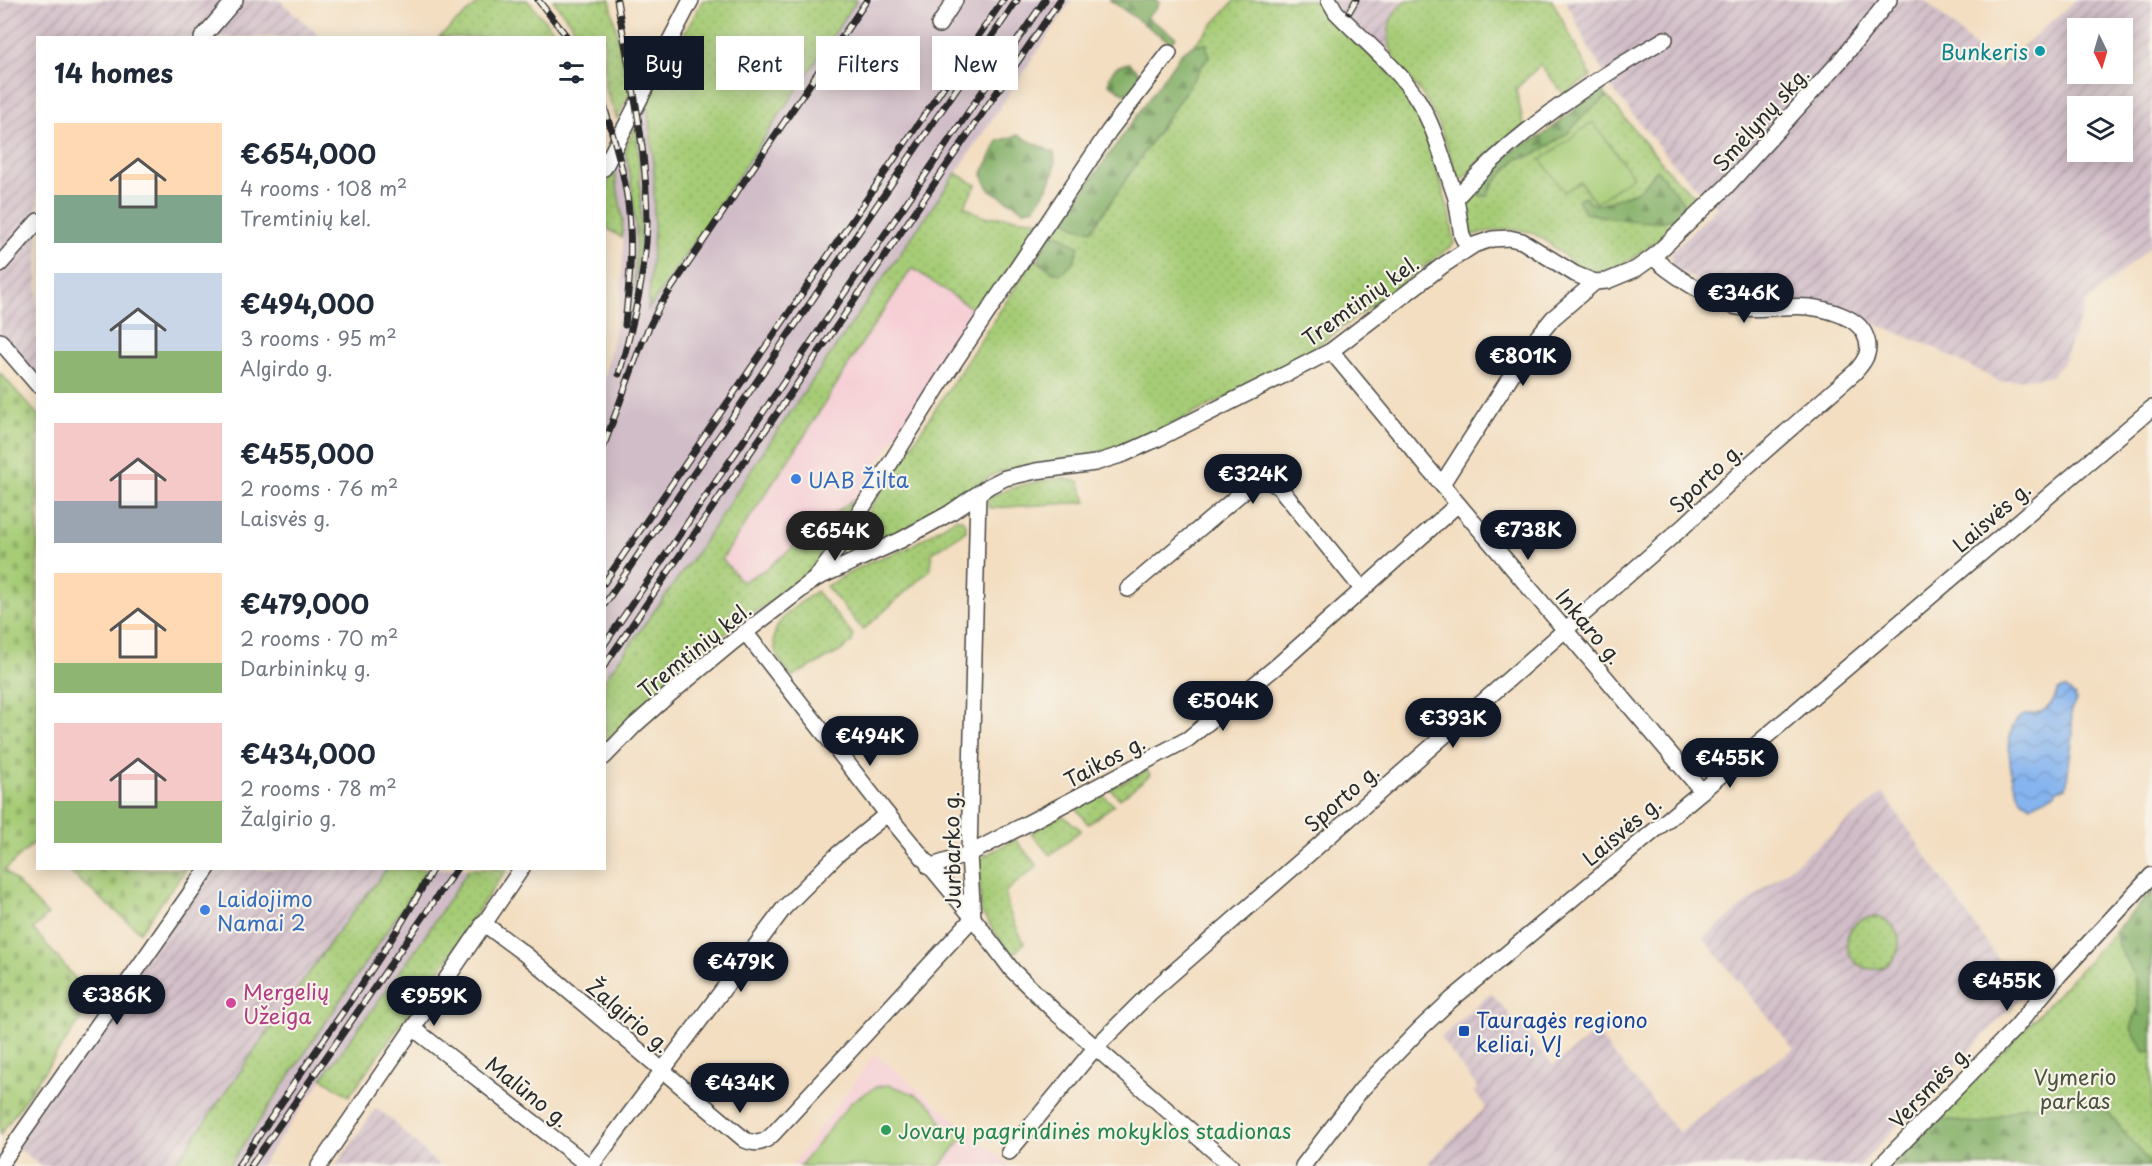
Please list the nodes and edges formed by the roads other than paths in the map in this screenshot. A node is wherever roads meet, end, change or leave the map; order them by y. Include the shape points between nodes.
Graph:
1 (235, 0) edge
2 (692, 0) edge
3 (955, 0) edge
4 (1329, 0) edge
5 (1889, 0) edge
6 (939, 25) dead end
7 (204, 36) edge
8 (1665, 39) dead end
9 (1169, 53) dead end
10 (606, 164) edge
11 (1456, 198) junction
12 (36, 223) edge
13 (1468, 248) junction
14 (1653, 257) junction
15 (0, 264) edge
16 (1595, 282) junction
17 (0, 341) edge
18 (1331, 351) junction
19 (36, 383) edge
20 (2152, 408) edge
21 (1442, 484) junction
22 (978, 494) junction
23 (1458, 504) junction
24 (845, 534) junction
25 (865, 556) junction
26 (815, 579) junction
27 (1128, 589) dead end
28 (1363, 590) junction
29 (1565, 629) junction
30 (745, 632) junction
31 (606, 755) edge
32 (1702, 790) junction
33 (887, 814) junction
34 (969, 854) junction
35 (929, 867) junction
36 (207, 870) edge
37 (521, 870) edge
38 (2152, 875) edge
39 (973, 918) junction
40 (483, 923) junction
41 (413, 1028) junction
42 (1095, 1048) junction
43 (662, 1070) junction
44 (1009, 1152) dead end
45 (0, 1165) edge
46 (319, 1166) edge
47 (590, 1166) edge
48 (1231, 1166) edge
49 (1303, 1166) edge
50 (1880, 1166) edge

1 - 7 street
2 - 10 street
3 - 6 street
4 - 11 street via 1418,99 1431,124
5 - 14 street, Smėlynų skg. via 1840,61 1725,187
8 - 11 street via 1592,84 1509,146
9 - 24 street, Tremtinių kel. via 1103,141 941,382
11 - 13 street via 1462,236
12 - 15 street
13 - 16 street, Tremtinių kel. via 1492,239 1522,241
13 - 18 street, Tremtinių kel.
14 - 16 street via 1622,276
14 - 29 street, Sporto g. via 1664,269 1727,304 1747,308 1809,307 1849,319 1863,328 1868,351 1856,372
16 - 21 street via 1553,318 1530,346
17 - 19 street
18 - 21 street, Inkaro g.
18 - 22 street, Tremtinių kel. via 1124,454 1095,463 1005,478
20 - 32 street, Laisvės g.
21 - 23 street, Inkaro g.
22 - 25 street, Tremtinių kel. via 950,513
22 - 34 street, Jurbarko g.
23 - 28 street, Taikos g.
23 - 29 street, Inkaro g.
24 - 25 street via 847,551
24 - 26 street, Tremtinių kel.
25 - 26 street, Tremtinių kel.
26 - 30 street, Tremtinių kel.
27 - 28 street via 1261,480 1279,487
28 - 34 street, Taikos g. via 1188,739
29 - 32 street, Inkaro g.
29 - 42 street, Sporto g. via 1151,992
30 - 31 street, Tremtinių kel. via 644,717
30 - 33 street
32 - 49 street, Laisvės g. via 1420,1028 1361,1090
33 - 35 street
33 - 43 street via 784,908
34 - 35 street, Taikos g.
34 - 39 street, Jurbarko g.
35 - 39 street
36 - 45 street
37 - 40 street
38 - 50 street, Versmės g. via 2016,1027
39 - 42 street, Jurbarko g. via 1012,970
39 - 43 street, Žalgirio g. via 766,1141 745,1140
40 - 41 street
40 - 43 street, Žalgirio g.
41 - 46 street
41 - 47 street, Malūno g.
42 - 44 street, Sporto g.
42 - 48 street, Jurbarko g.
43 - 47 street

